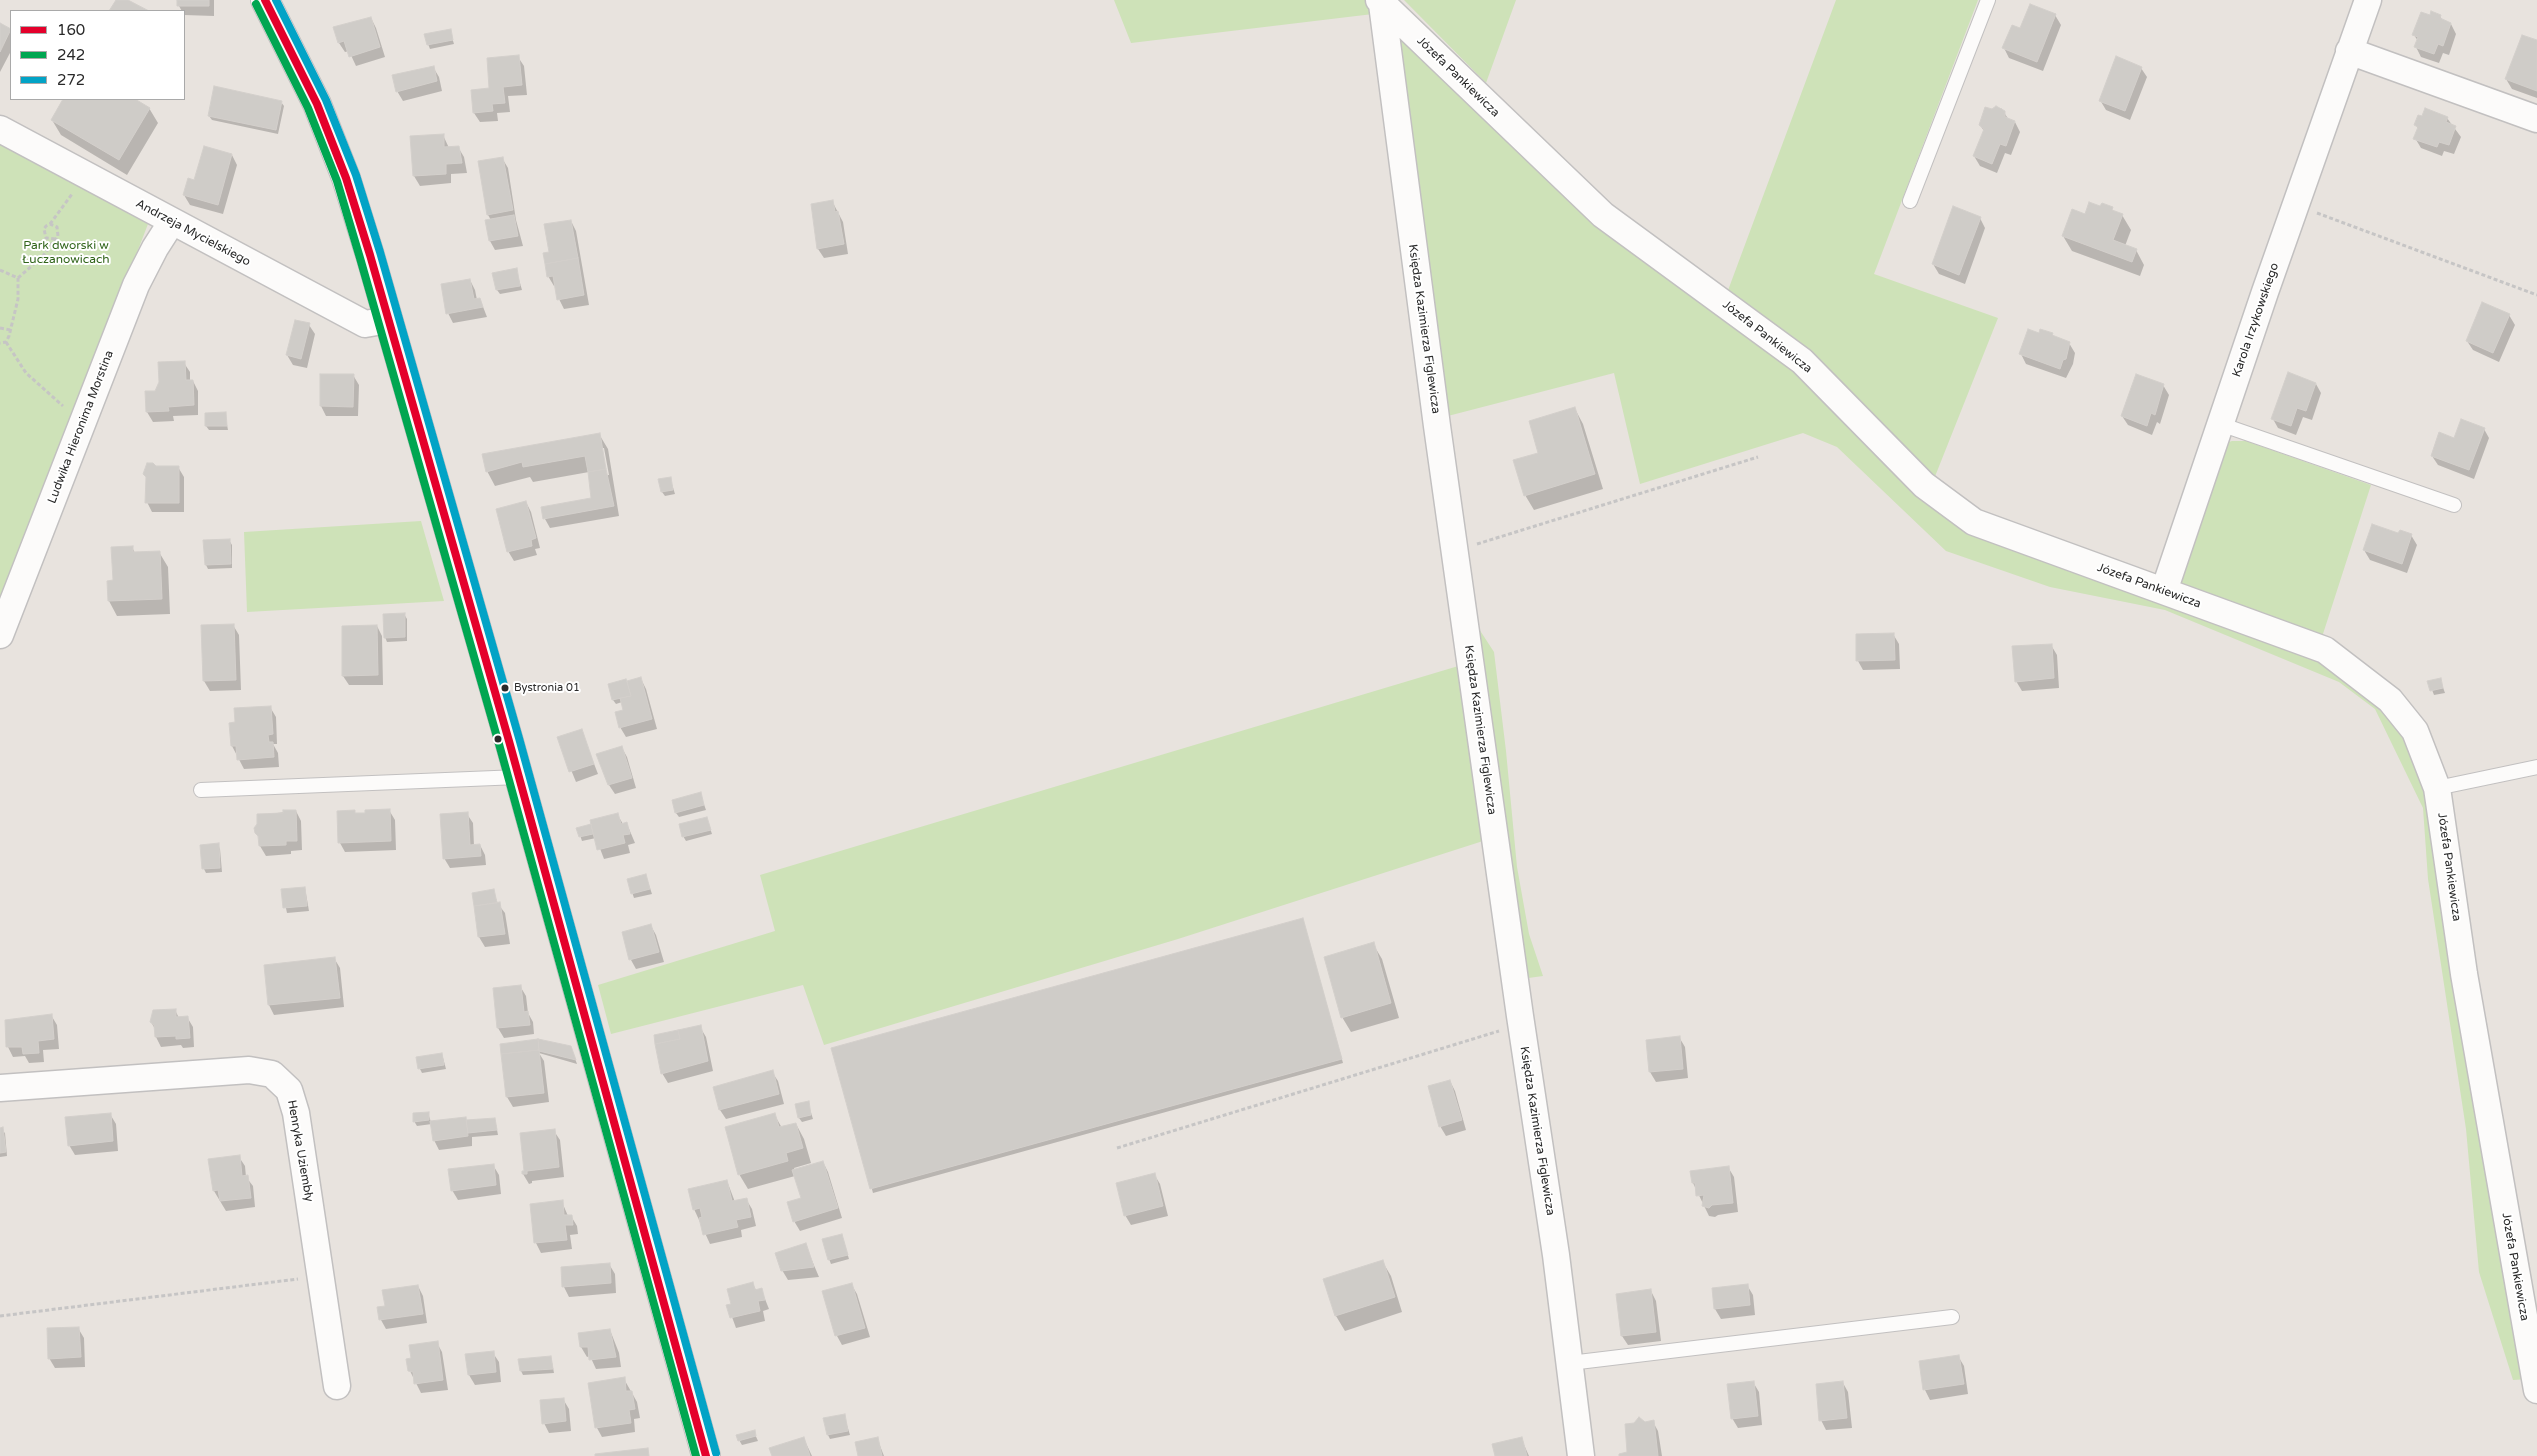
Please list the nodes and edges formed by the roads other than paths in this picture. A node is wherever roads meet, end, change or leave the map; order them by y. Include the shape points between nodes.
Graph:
1 (265, 0) edge
2 (1988, 0) edge
3 (2368, 0) edge
4 (1380, 2) edge
5 (2349, 51) junction
6 (2537, 120) edge
7 (0, 129) edge
8 (1910, 201) dead end
9 (171, 223) junction
10 (388, 320) junction
11 (2220, 424) junction
12 (2454, 505) dead end
13 (2164, 591) junction
14 (0, 635) edge
15 (2537, 767) edge
16 (519, 777) junction
17 (2438, 788) junction
18 (201, 790) dead end
19 (0, 1088) edge
20 (1952, 1317) dead end
21 (1570, 1363) junction
22 (337, 1386) dead end
23 (2537, 1390) edge
24 (706, 1456) edge
25 (1581, 1456) edge

1 - 10 street via 317,104 346,178
2 - 8 lane
3 - 5 street, Karola Irzykowskiego
4 - 13 street, Józefa Pankiewicza via 1603,216 1802,361 1924,485 1974,522
4 - 21 street, Księdza Kazimierza Figlewicza
5 - 6 street
5 - 11 street, Karola Irzykowskiego
7 - 9 street, Andrzeja Mycielskiego
9 - 10 street, Andrzeja Mycielskiego via 365,324
9 - 14 street, Ludwika Hieronima Morstina via 154,248 136,285
10 - 16 street
11 - 12 lane
11 - 13 street, Karola Irzykowskiego
13 - 17 street, Józefa Pankiewicza via 2324,650 2390,700 2414,732
15 - 17 lane
16 - 18 lane
16 - 24 street
17 - 23 street, Józefa Pankiewicza via 2464,974
19 - 22 street, Henryka Uziembły via 249,1070 272,1074 289,1090 296,1113
20 - 21 lane
21 - 25 street, Księdza Kazimierza Figlewicza

